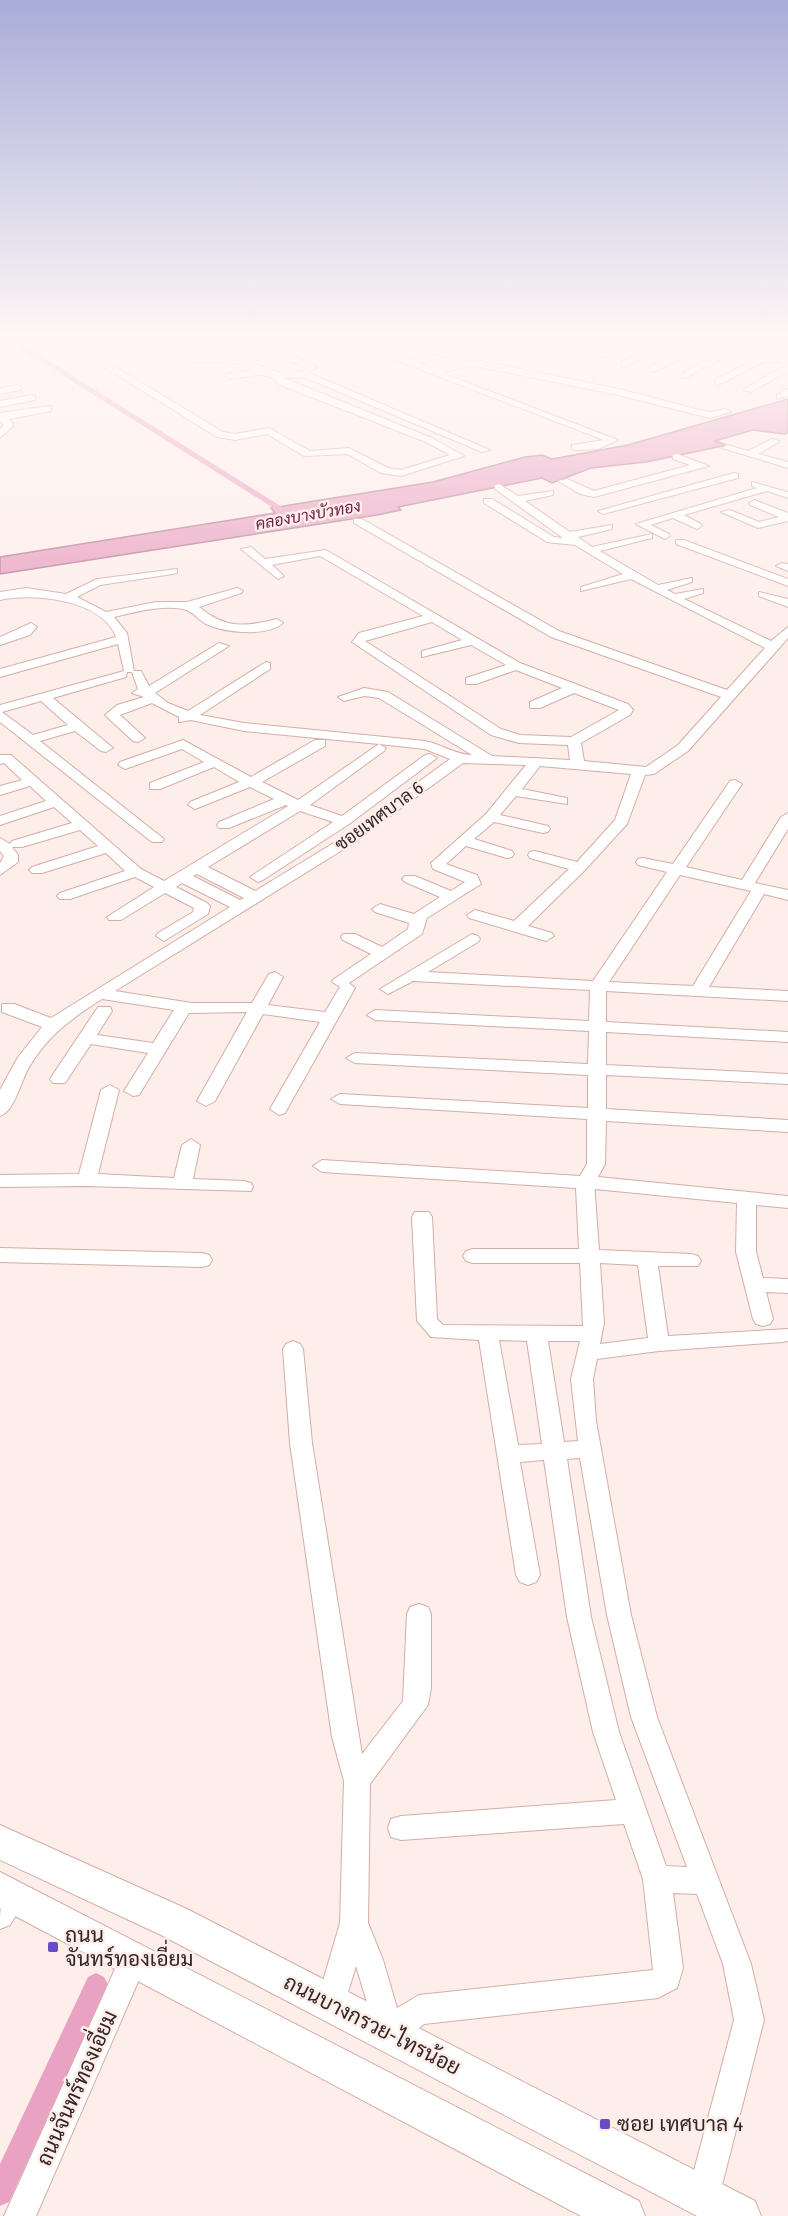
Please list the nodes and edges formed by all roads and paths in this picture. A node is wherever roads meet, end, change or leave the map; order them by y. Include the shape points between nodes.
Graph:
1 (288, 442) edge
2 (434, 442) edge
3 (467, 442) edge
4 (607, 442) edge
5 (772, 442) edge
6 (575, 447) dead end
7 (763, 447) junction
8 (485, 450) dead end
9 (750, 454) junction
10 (677, 457) dead end
11 (771, 460) junction
12 (736, 462) dead end
13 (701, 465) junction
14 (788, 465) edge
15 (666, 476) junction
16 (734, 476) junction
17 (562, 481) dead end
18 (529, 487) dead end
19 (622, 488) junction
20 (694, 488) junction
21 (767, 488) junction
22 (549, 493) dead end
23 (788, 495) edge
24 (650, 499) junction
25 (516, 500) junction
26 (488, 501) dead end
27 (724, 501) junction
28 (754, 503) dead end
29 (603, 512) dead end
30 (677, 513) junction
31 (358, 521) dead end
32 (788, 523) edge
33 (697, 526) dead end
34 (608, 527) dead end
35 (648, 536) dead end
36 (665, 536) dead end
37 (574, 539) junction
38 (680, 542) dead end
39 (247, 549) dead end
40 (592, 550) junction
41 (138, 560) dead end
42 (262, 563) junction
43 (173, 571) dead end
44 (785, 574) edge
45 (633, 575) junction
46 (151, 576) junction
47 (278, 576) dead end
48 (688, 580) dead end
49 (0, 586) edge
50 (585, 589) dead end
51 (656, 589) junction
52 (237, 591) dead end
53 (699, 591) dead end
54 (15, 592) junction
55 (763, 594) dead end
56 (0, 596) edge
57 (69, 597) junction
58 (675, 598) junction
59 (788, 603) edge
60 (188, 606) junction
61 (104, 616) junction
62 (435, 617) junction
63 (277, 623) dead end
64 (31, 627) dead end
65 (788, 631) edge
66 (122, 639) junction
67 (0, 641) edge
68 (471, 641) junction
69 (223, 646) dead end
70 (772, 646) junction
71 (426, 654) dead end
72 (266, 666) dead end
73 (516, 666) junction
74 (0, 673) edge
75 (129, 673) junction
76 (471, 681) dead end
77 (573, 688) junction
78 (729, 695) junction
79 (43, 696) junction
80 (146, 696) junction
81 (344, 697) dead end
82 (534, 705) dead end
83 (0, 709) edge
84 (0, 716) edge
85 (185, 718) junction
86 (77, 726) junction
87 (138, 738) dead end
88 (33, 739) junction
89 (574, 741) junction
90 (320, 743) dead end
91 (106, 748) dead end
92 (379, 748) dead end
93 (461, 754) junction
94 (429, 758) dead end
95 (0, 760) edge
96 (215, 762) junction
97 (125, 765) dead end
98 (534, 765) junction
99 (580, 772) junction
100 (639, 772) junction
101 (32, 781) junction
102 (250, 782) junction
103 (735, 784) dead end
104 (155, 786) dead end
105 (0, 791) edge
106 (513, 791) junction
107 (562, 801) dead end
108 (56, 802) junction
109 (292, 803) junction
110 (195, 805) dead end
111 (491, 817) junction
112 (788, 817) edge
113 (0, 821) edge
114 (344, 821) junction
115 (82, 825) junction
116 (224, 825) dead end
117 (543, 829) dead end
118 (157, 839) dead end
119 (464, 841) junction
120 (0, 842) edge
121 (17, 844) dead end
122 (108, 848) junction
123 (507, 854) dead end
124 (535, 855) dead end
125 (643, 862) dead end
126 (580, 867) junction
127 (197, 868) junction
128 (0, 870) edge
129 (37, 870) dead end
130 (677, 870) junction
131 (136, 872) junction
132 (182, 877) junction
133 (258, 877) dead end
134 (410, 879) dead end
135 (166, 887) junction
136 (753, 887) junction
137 (788, 895) edge
138 (65, 896) dead end
139 (452, 897) junction
140 (257, 898) junction
141 (242, 907) junction
142 (380, 909) dead end
143 (475, 915) dead end
144 (115, 917) dead end
145 (417, 920) junction
146 (517, 927) junction
147 (164, 936) dead end
148 (546, 936) dead end
149 (350, 937) dead end
150 (472, 939) dead end
151 (385, 954) junction
152 (412, 976) junction
153 (275, 977) dead end
154 (598, 986) junction
155 (388, 990) dead end
156 (698, 991) junction
157 (788, 996) edge
158 (102, 1002) junction
159 (184, 1007) junction
160 (8, 1008) dead end
161 (259, 1009) junction
162 (375, 1015) dead end
163 (330, 1018) junction
164 (53, 1025) junction
165 (597, 1027) junction
166 (788, 1037) edge
167 (86, 1038) junction
168 (158, 1049) junction
169 (355, 1058) dead end
170 (597, 1069) junction
171 (59, 1079) dead end
172 (788, 1079) edge
173 (110, 1090) dead end
174 (133, 1091) dead end
175 (340, 1099) dead end
176 (206, 1101) dead end
177 (279, 1109) dead end
178 (0, 1110) edge
179 (597, 1114) junction
180 (788, 1126) edge
181 (191, 1145) dead end
182 (322, 1166) dead end
183 (87, 1180) junction
184 (0, 1181) edge
185 (586, 1182) junction
186 (182, 1184) junction
187 (244, 1187) dead end
188 (747, 1197) junction
189 (788, 1202) edge
190 (422, 1217) dead end
191 (0, 1255) edge
192 (473, 1256) dead end
193 (589, 1256) junction
194 (202, 1260) dead end
195 (647, 1260) junction
196 (691, 1262) dead end
197 (754, 1284) junction
198 (788, 1286) edge
199 (763, 1319) dead end
200 (488, 1334) junction
201 (537, 1335) junction
202 (782, 1335) dead end
203 (590, 1343) junction
204 (659, 1344) junction
205 (292, 1349) dead end
206 (591, 1449) junction
207 (556, 1451) junction
208 (510, 1454) junction
209 (528, 1575) dead end
210 (419, 1614) dead end
211 (357, 1781) junction
212 (634, 1811) junction
213 (401, 1827) dead end
214 (0, 1842) edge
215 (657, 1880) junction
216 (705, 1881) junction
217 (5, 1900) edge
218 (354, 1923) junction
219 (134, 1959) junction
220 (331, 2005) junction
221 (392, 2035) junction
222 (703, 2198) junction
223 (20, 2216) edge
224 (624, 2216) edge
225 (740, 2216) edge

1 - 2 street via 308,454 349,451 391,472 459,456
3 - 8 street
4 - 6 street
5 - 7 street
7 - 9 street
7 - 9 street via 726,444
9 - 11 street
10 - 13 street
11 - 12 street via 754,468
11 - 14 street
13 - 15 street
13 - 16 street
15 - 19 street
15 - 20 street
16 - 20 street
16 - 21 street
17 - 19 street via 589,494
18 - 25 street via 502,490
19 - 24 street
20 - 24 street
20 - 27 street
21 - 23 street
21 - 27 street
22 - 25 street
24 - 29 street
24 - 30 street
25 - 37 street
26 - 37 street via 551,540
27 - 30 street
27 - 32 street via 758,525
28 - 32 street
30 - 33 street
30 - 36 street via 641,524
31 - 78 street via 555,634
34 - 37 street
35 - 40 street
37 - 40 street
38 - 44 street
39 - 42 street
40 - 45 street
41 - 46 street
42 - 47 street
42 - 62 street via 320,552
43 - 46 street
45 - 50 street
45 - 51 street
46 - 57 street via 96,582
48 - 51 street
49 - 54 street
51 - 58 street
52 - 60 street
53 - 58 street
54 - 56 street
54 - 57 street
55 - 59 street
57 - 61 street
58 - 70 street
60 - 61 street via 148,606
60 - 63 street via 227,628 243,630
61 - 66 street via 119,629
62 - 68 street
62 - 89 street via 363,636 358,642 496,732 519,739
64 - 67 street
65 - 70 street
66 - 74 street
66 - 75 street
68 - 71 street
68 - 73 street
69 - 80 street
70 - 78 street
72 - 85 street
73 - 76 street
73 - 77 street
75 - 79 street
75 - 80 street
77 - 82 street
77 - 89 street via 627,710
78 - 100 street via 683,747 650,771
79 - 83 street
79 - 86 street
80 - 85 street
80 - 87 street via 112,715
81 - 93 street via 364,692 383,695 448,733
84 - 88 street
85 - 93 street via 213,727 425,745
86 - 88 street
86 - 91 street
88 - 118 street
89 - 99 street
90 - 102 street
92 - 109 street
93 - 98 street via 492,762
93 - 140 street, ซอยเทศบาล 6 via 347,841
94 - 114 street
95 - 101 street via 6,758
96 - 97 street via 183,744
96 - 102 street
96 - 104 street
98 - 99 street
98 - 106 street
99 - 100 street
100 - 126 street via 622,821
101 - 105 street
101 - 108 street
102 - 109 street
102 - 110 street
103 - 130 street
106 - 107 street
106 - 111 street
108 - 113 street
108 - 115 street
109 - 114 street
109 - 116 street
109 - 127 street
111 - 117 street
111 - 119 street
112 - 136 street
114 - 133 street
115 - 121 street
115 - 122 street
119 - 123 street
119 - 139 street via 438,863 445,870 474,881
120 - 128 street via 11,855 11,862
122 - 129 street
122 - 131 street
124 - 126 street
125 - 130 street
126 - 146 street
127 - 132 street
127 - 140 street
130 - 136 street
130 - 154 street
131 - 135 street
131 - 138 street
132 - 135 street
132 - 141 street
134 - 139 street
135 - 144 street
135 - 147 street via 203,909
136 - 137 street
136 - 156 street
139 - 145 street
140 - 141 street, ซอยเทศบาล 6
141 - 158 street, ซอยเทศบาล 6
142 - 145 street
143 - 146 street
145 - 151 street via 416,931
146 - 148 street
149 - 151 street
150 - 152 street
151 - 163 street via 343,985
152 - 154 street
152 - 155 street
153 - 161 street
154 - 156 street
154 - 165 street
156 - 157 street
158 - 159 street
158 - 164 street, ซอยเทศบาล 6
158 - 167 street
159 - 161 street
159 - 168 street
160 - 164 street
161 - 163 street
161 - 176 street
162 - 165 street
163 - 177 street
164 - 178 street, ซอยเทศบาล 6 via 34,1044 12,1080
165 - 166 street
165 - 170 street
167 - 168 street
167 - 171 street
168 - 174 street
169 - 170 street
170 - 172 street
170 - 179 street
173 - 183 street
175 - 179 street
179 - 180 street
179 - 185 street via 596,1164
181 - 186 street
182 - 185 street
183 - 184 street
183 - 186 street
185 - 188 street
185 - 193 street
186 - 187 street
188 - 189 street
188 - 197 street via 746,1252
190 - 200 street via 427,1321 438,1332
191 - 194 street
192 - 193 street
193 - 195 street
193 - 203 street
195 - 196 street
195 - 204 street
197 - 198 street
197 - 199 street
200 - 201 street
200 - 208 street
201 - 203 street
201 - 207 street
202 - 204 street
203 - 204 street
203 - 206 street via 582,1379
205 - 211 street via 301,1443 345,1737
206 - 207 street
206 - 216 street via 619,1615 644,1717
207 - 208 street
207 - 212 street via 579,1617 606,1732
208 - 209 street
210 - 211 street via 415,1705
211 - 218 street
212 - 213 street
212 - 215 street
214 - 220 main road, ถนนบางกรวย-ไทรน้อย via 174,1922
215 - 216 street
215 - 221 street via 669,1968 667,1978 658,1984 419,2010
216 - 222 street via 737,1965 748,2020
217 - 219 main road
218 - 220 street
218 - 221 street
219 - 223 street, ถนนจันทร์ทองเอี่ยม
219 - 224 main road
220 - 221 main road, ถนนบางกรวย-ไทรน้อย
221 - 222 main road, ถนนบางกรวย-ไทรน้อย
222 - 225 main road, ถนนบางกรวย-ไทรน้อย

